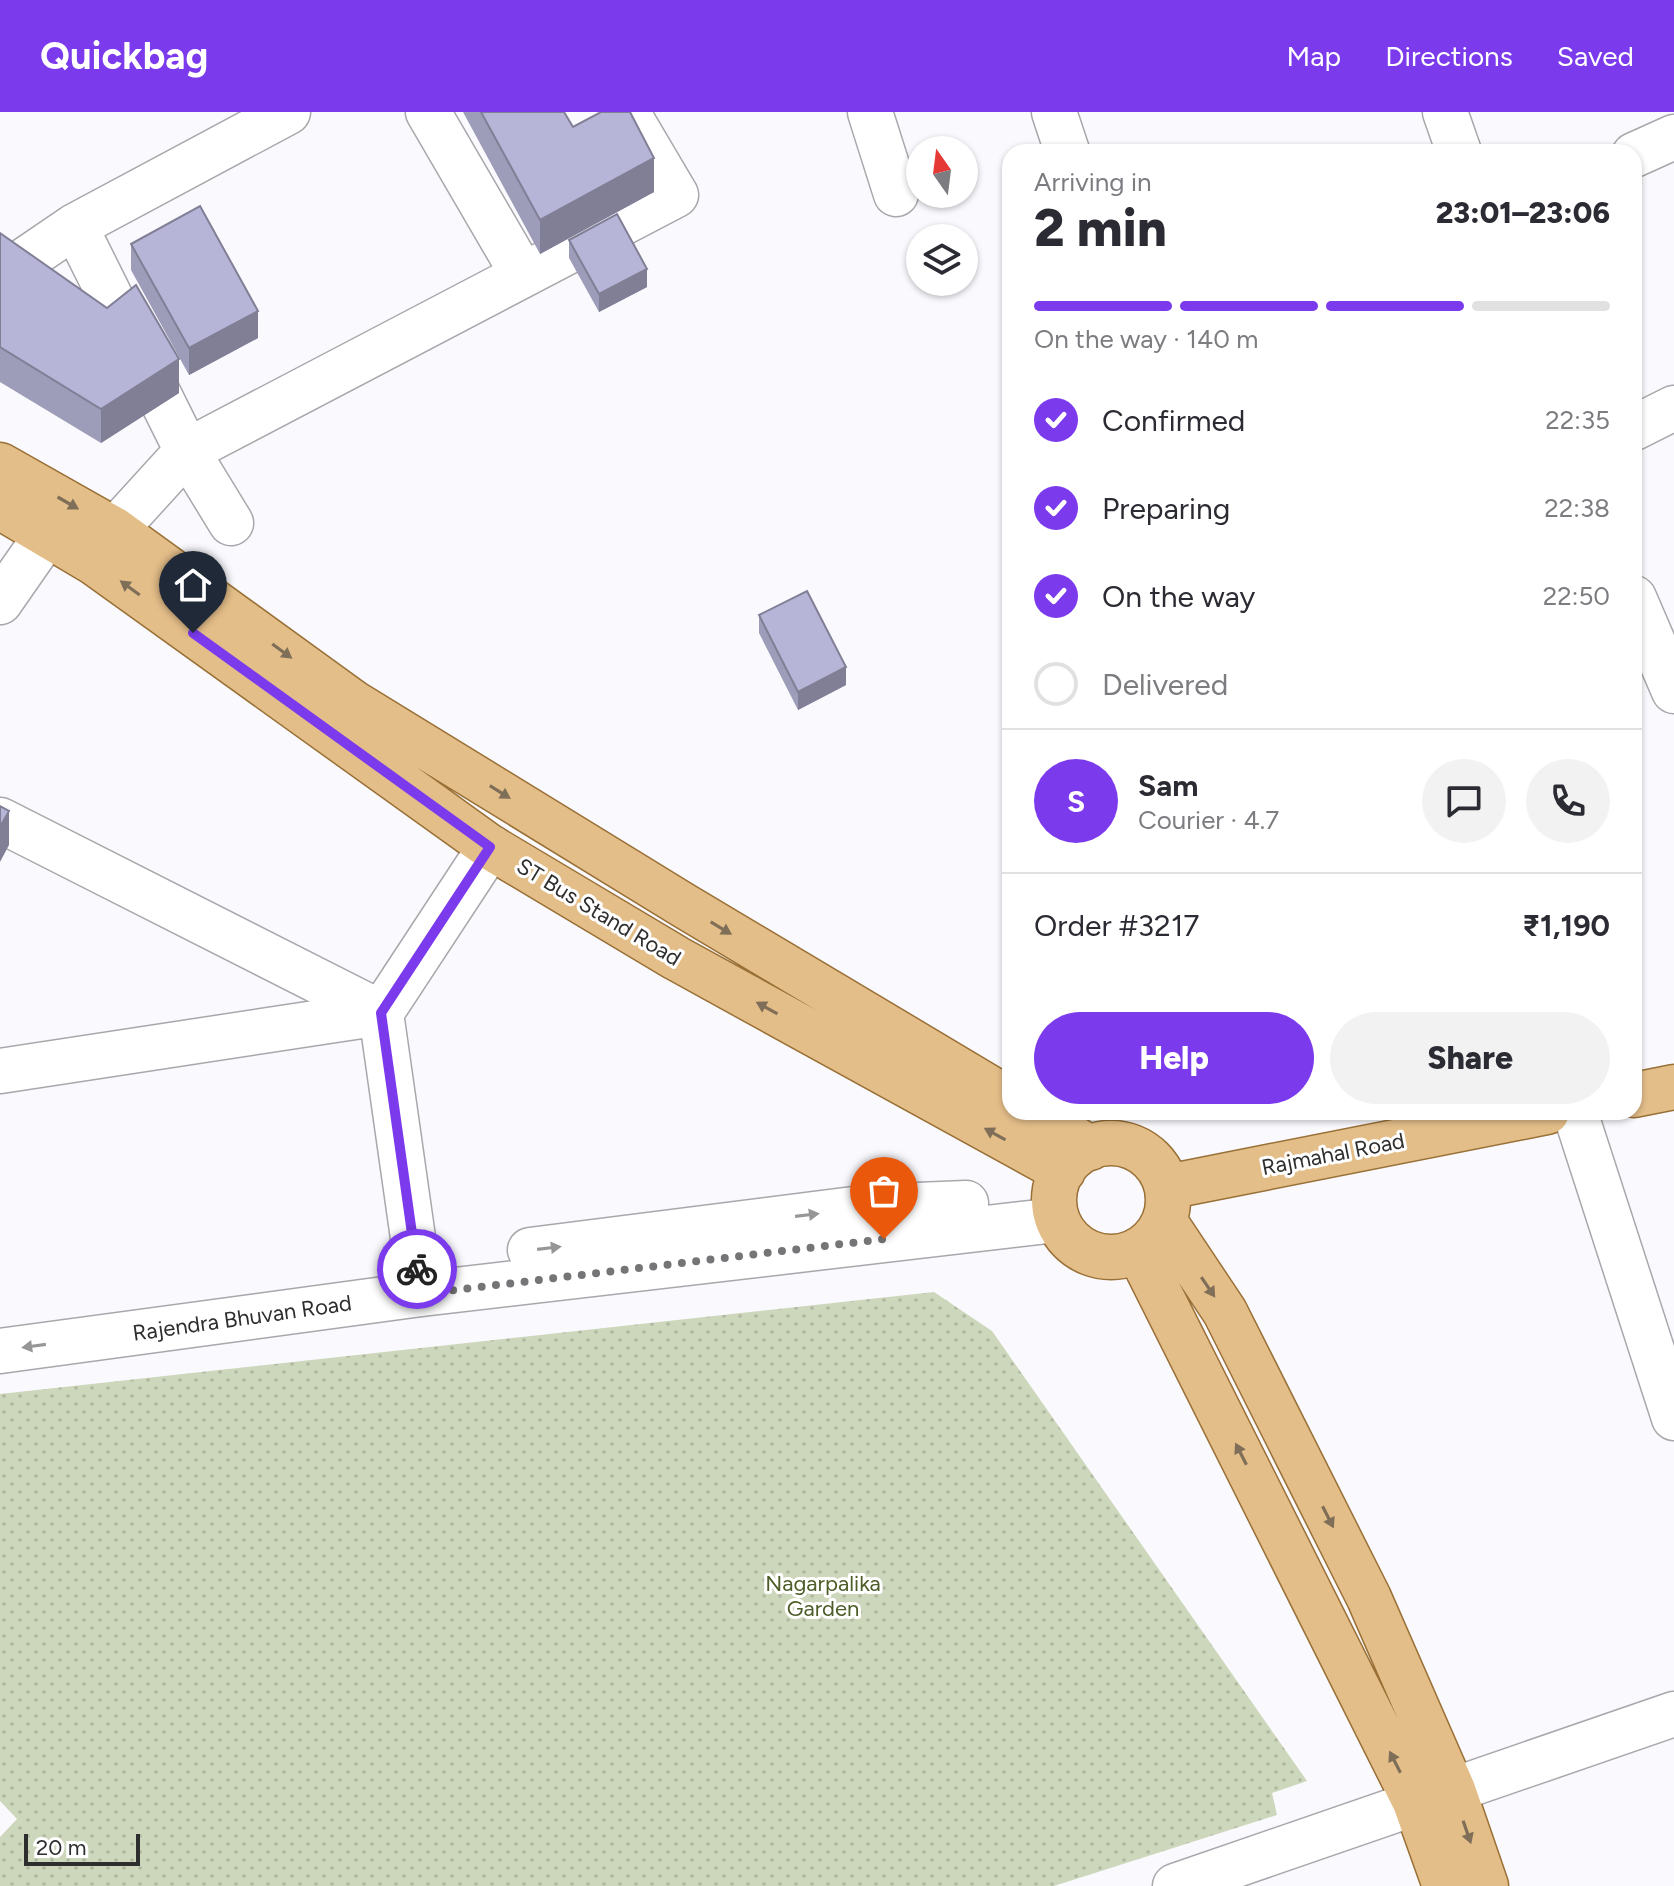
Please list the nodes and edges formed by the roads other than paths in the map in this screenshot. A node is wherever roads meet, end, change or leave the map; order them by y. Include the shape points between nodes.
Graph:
1 (288, 112) edge
2 (428, 112) edge
3 (627, 112) edge
4 (870, 112) edge
5 (1445, 112) edge
6 (1674, 137) edge
7 (1456, 144) edge
8 (1642, 151) edge
9 (896, 194) dead end
10 (75, 226) junction
11 (523, 275) junction
12 (0, 277) edge
13 (1674, 408) edge
14 (1642, 424) edge
15 (187, 451) junction
16 (0, 465) edge
17 (0, 507) edge
18 (231, 523) dead end
19 (48, 533) junction
20 (104, 546) junction
21 (0, 602) edge
22 (1642, 617) edge
23 (1674, 691) edge
24 (0, 820) edge
25 (490, 847) junction
26 (381, 1013) junction
27 (0, 1071) edge
28 (1674, 1087) edge
29 (1642, 1093) edge
30 (1002, 1095) edge
31 (1034, 1120) edge
32 (1461, 1120) edge
33 (1578, 1120) edge
34 (1440, 1122) edge
35 (1066, 1184) junction
36 (1157, 1220) junction
37 (419, 1279) junction
38 (131, 1319) junction
39 (0, 1322) edge
40 (0, 1351) edge
41 (1674, 1418) edge
42 (1674, 1714) edge
43 (1434, 1796) junction
44 (1175, 1886) edge
45 (1445, 1886) edge
46 (1486, 1886) edge

1 - 10 street
2 - 11 street
3 - 11 street via 676,195
4 - 9 street
5 - 7 street
6 - 8 street
10 - 12 street
10 - 15 street
11 - 15 street
13 - 14 street
15 - 18 street
15 - 20 street
16 -> 20 main road, ST Bus Stand Road
17 - 19 main road, ST Bus Stand Road
19 - 20 main road, ST Bus Stand Road
19 - 21 street
25 -> 20 main road, ST Bus Stand Road
20 -> 30 main road, ST Bus Stand Road via 683,905
22 - 23 street
24 - 26 street
25 - 26 street
35 -> 25 main road, ST Bus Stand Road
26 - 27 street
26 - 37 street
28 - 29 main road
31 - 35 main road
32 - 34 main road, Rajmahal Road
33 - 41 street
34 - 36 main road, Rajmahal Road
35 - 36 main road via 1066,1236 1081,1249 1119,1257
35 - 36 main road via 1098,1144 1134,1147 1161,1170
35 - 37 street
36 - 43 main road via 1225,1312 1369,1598
37 - 38 street
38 - 39 street
38 -> 40 street, Rajendra Bhuvan Road
42 - 43 street
43 - 44 street
43 - 45 main road
43 -> 46 main road

